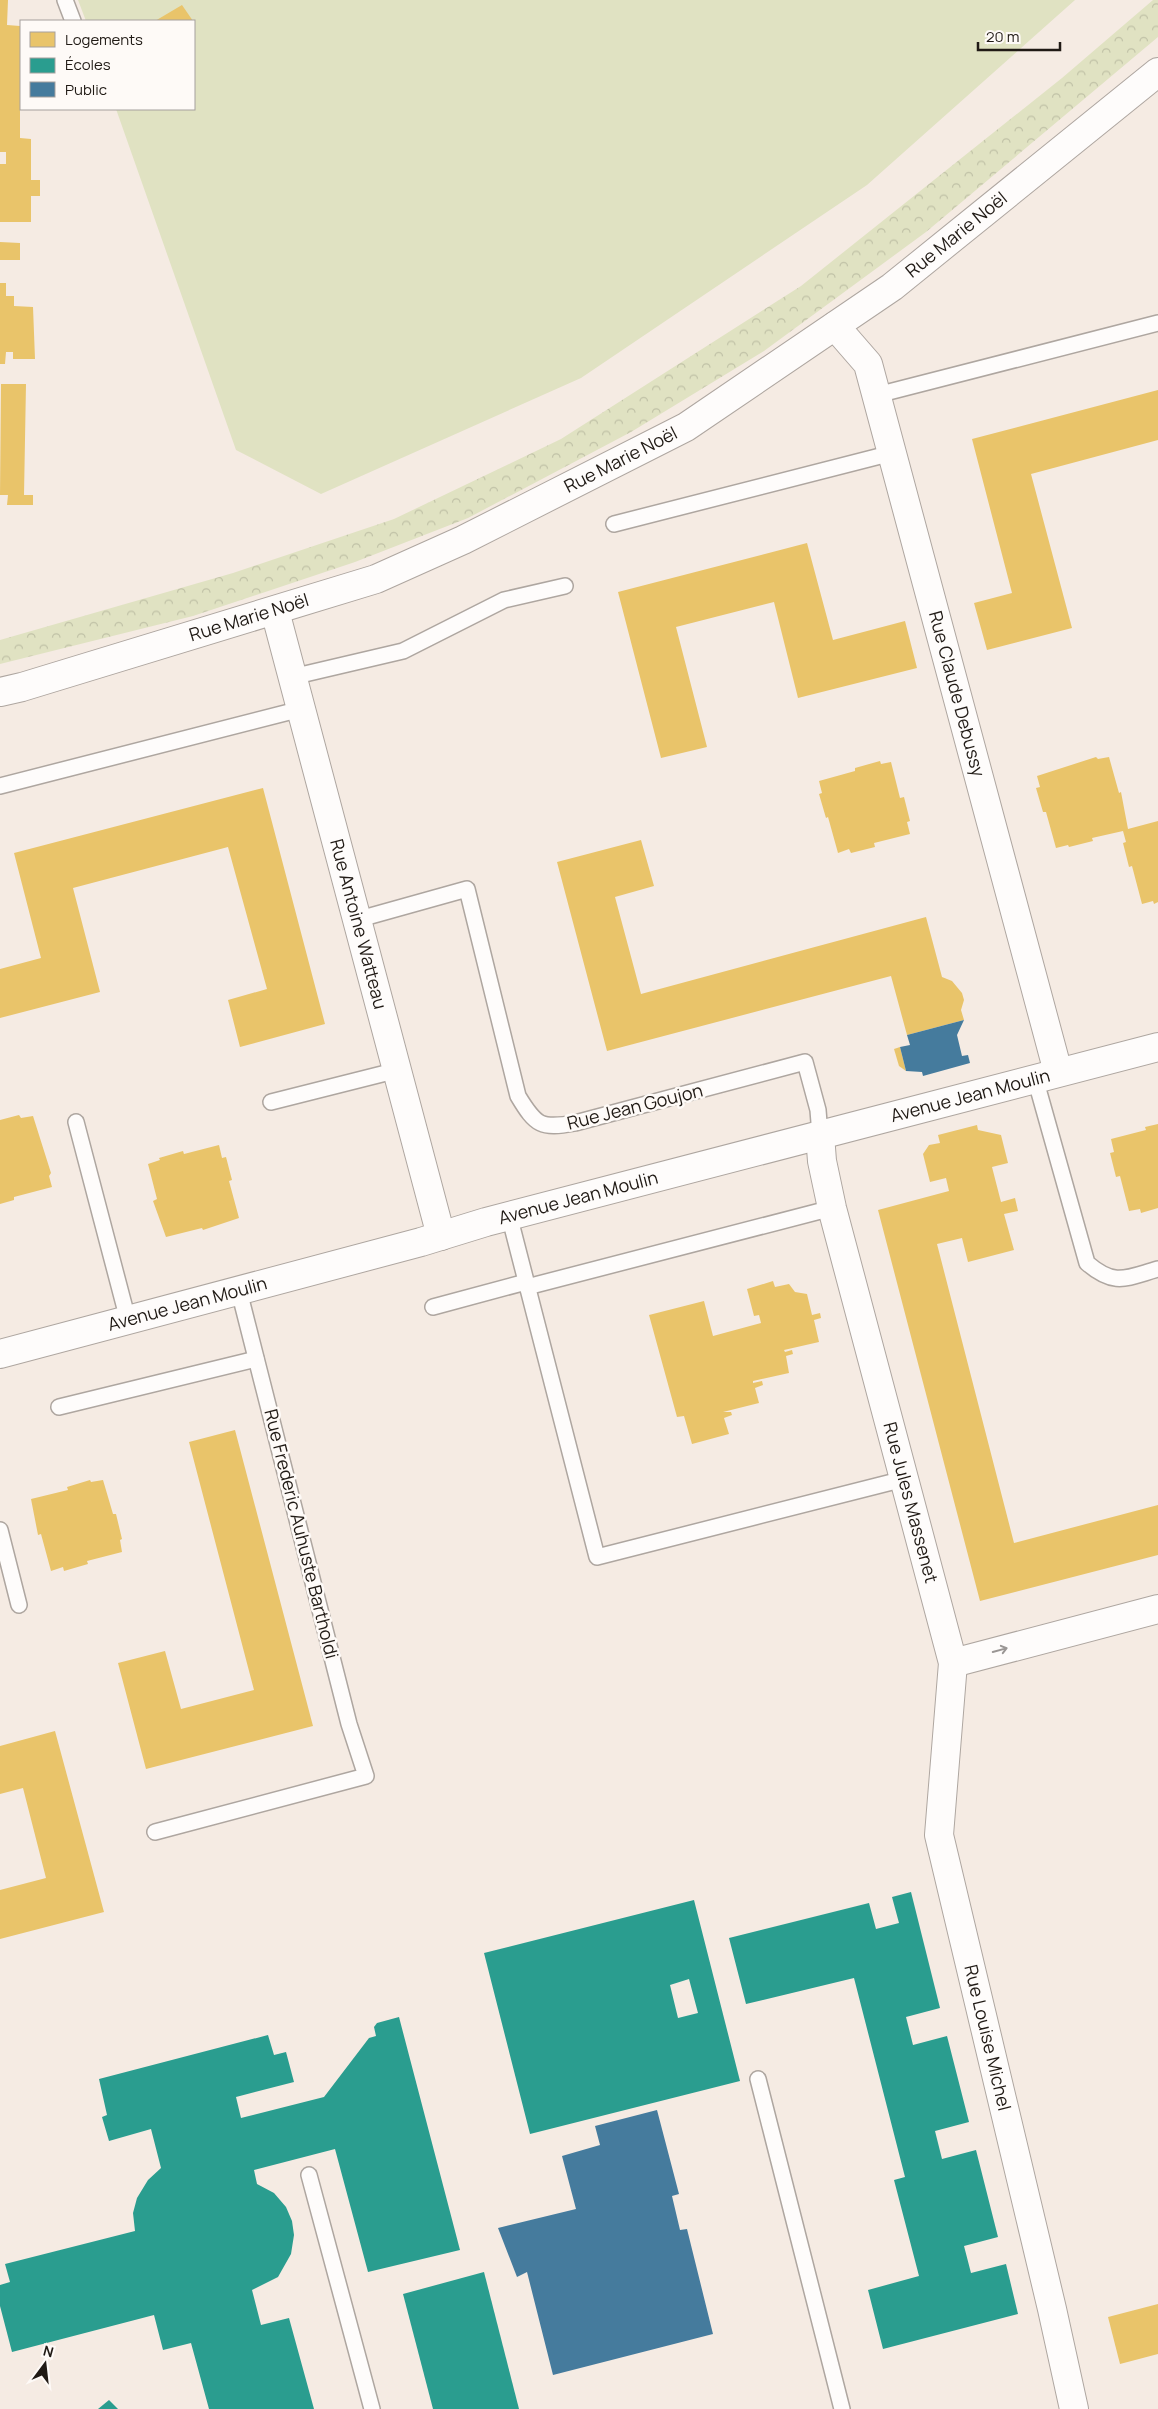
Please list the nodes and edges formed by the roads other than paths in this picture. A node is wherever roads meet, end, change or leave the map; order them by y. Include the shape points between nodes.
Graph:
1 (65, 0) edge
2 (73, 20) edge
3 (1158, 72) edge
4 (1158, 323) edge
5 (835, 326) junction
6 (877, 395) junction
7 (892, 453) junction
8 (614, 524) dead end
9 (565, 586) dead end
10 (275, 611) junction
11 (292, 676) junction
12 (0, 692) edge
13 (301, 709) junction
14 (0, 786) edge
15 (356, 920) junction
16 (1158, 1047) edge
17 (398, 1070) junction
18 (1046, 1075) junction
19 (271, 1102) dead end
20 (76, 1122) dead end
21 (820, 1136) junction
22 (832, 1208) junction
23 (509, 1216) junction
24 (441, 1236) junction
25 (1158, 1269) edge
26 (527, 1285) junction
27 (239, 1291) junction
28 (433, 1307) dead end
29 (128, 1320) junction
30 (0, 1354) edge
31 (256, 1359) junction
32 (59, 1408) dead end
33 (904, 1478) junction
34 (0, 1530) edge
35 (20, 1605) dead end
36 (1158, 1609) edge
37 (953, 1663) junction
38 (156, 1832) dead end
39 (758, 2079) dead end
40 (309, 2176) dead end
41 (372, 2409) edge
42 (842, 2409) edge
43 (1074, 2409) edge

1 - 2 lane
3 - 5 street, Rue Marie Noël via 892,286
4 - 6 lane
5 - 6 street, Rue Claude Debussy via 868,364
5 - 10 street, Rue Marie Noël via 686,427 561,492 376,579
6 - 7 street, Rue Claude Debussy
7 - 8 lane
7 - 18 street, Rue Claude Debussy
9 - 11 lane via 504,600 403,651
10 - 11 street, Rue Antoine Watteau
10 - 12 street, Rue Marie Noël
11 - 13 street, Rue Antoine Watteau
13 - 14 lane
13 - 15 street, Rue Antoine Watteau
15 - 17 street, Rue Antoine Watteau
15 - 21 lane, Rue Jean Goujon via 467,889 518,1096 532,1119 552,1127 575,1123 805,1062 818,1110
16 - 18 street, Avenue Jean Moulin
17 - 19 lane
17 - 24 street, Rue Antoine Watteau
18 - 21 street, Avenue Jean Moulin
18 - 25 lane via 1086,1264 1118,1280
20 - 29 lane
21 - 22 street, Rue Jules Massenet
21 - 23 street, Avenue Jean Moulin
22 - 26 lane
22 - 33 street, Rue Jules Massenet
23 - 24 street, Avenue Jean Moulin
23 - 26 lane
24 - 27 street, Avenue Jean Moulin
26 - 28 lane
26 - 33 lane via 597,1557
27 - 29 street, Avenue Jean Moulin
27 - 31 lane, Rue Frederic Auhuste Bartholdi
29 - 30 street, Avenue Jean Moulin
31 - 32 lane
31 - 38 lane, Rue Frederic Auhuste Bartholdi via 349,1724 366,1776
33 - 37 street, Rue Jules Massenet
34 - 35 lane
37 -> 36 street
37 - 43 street, Rue Louise Michel via 939,1834
39 - 42 lane
40 - 41 lane

